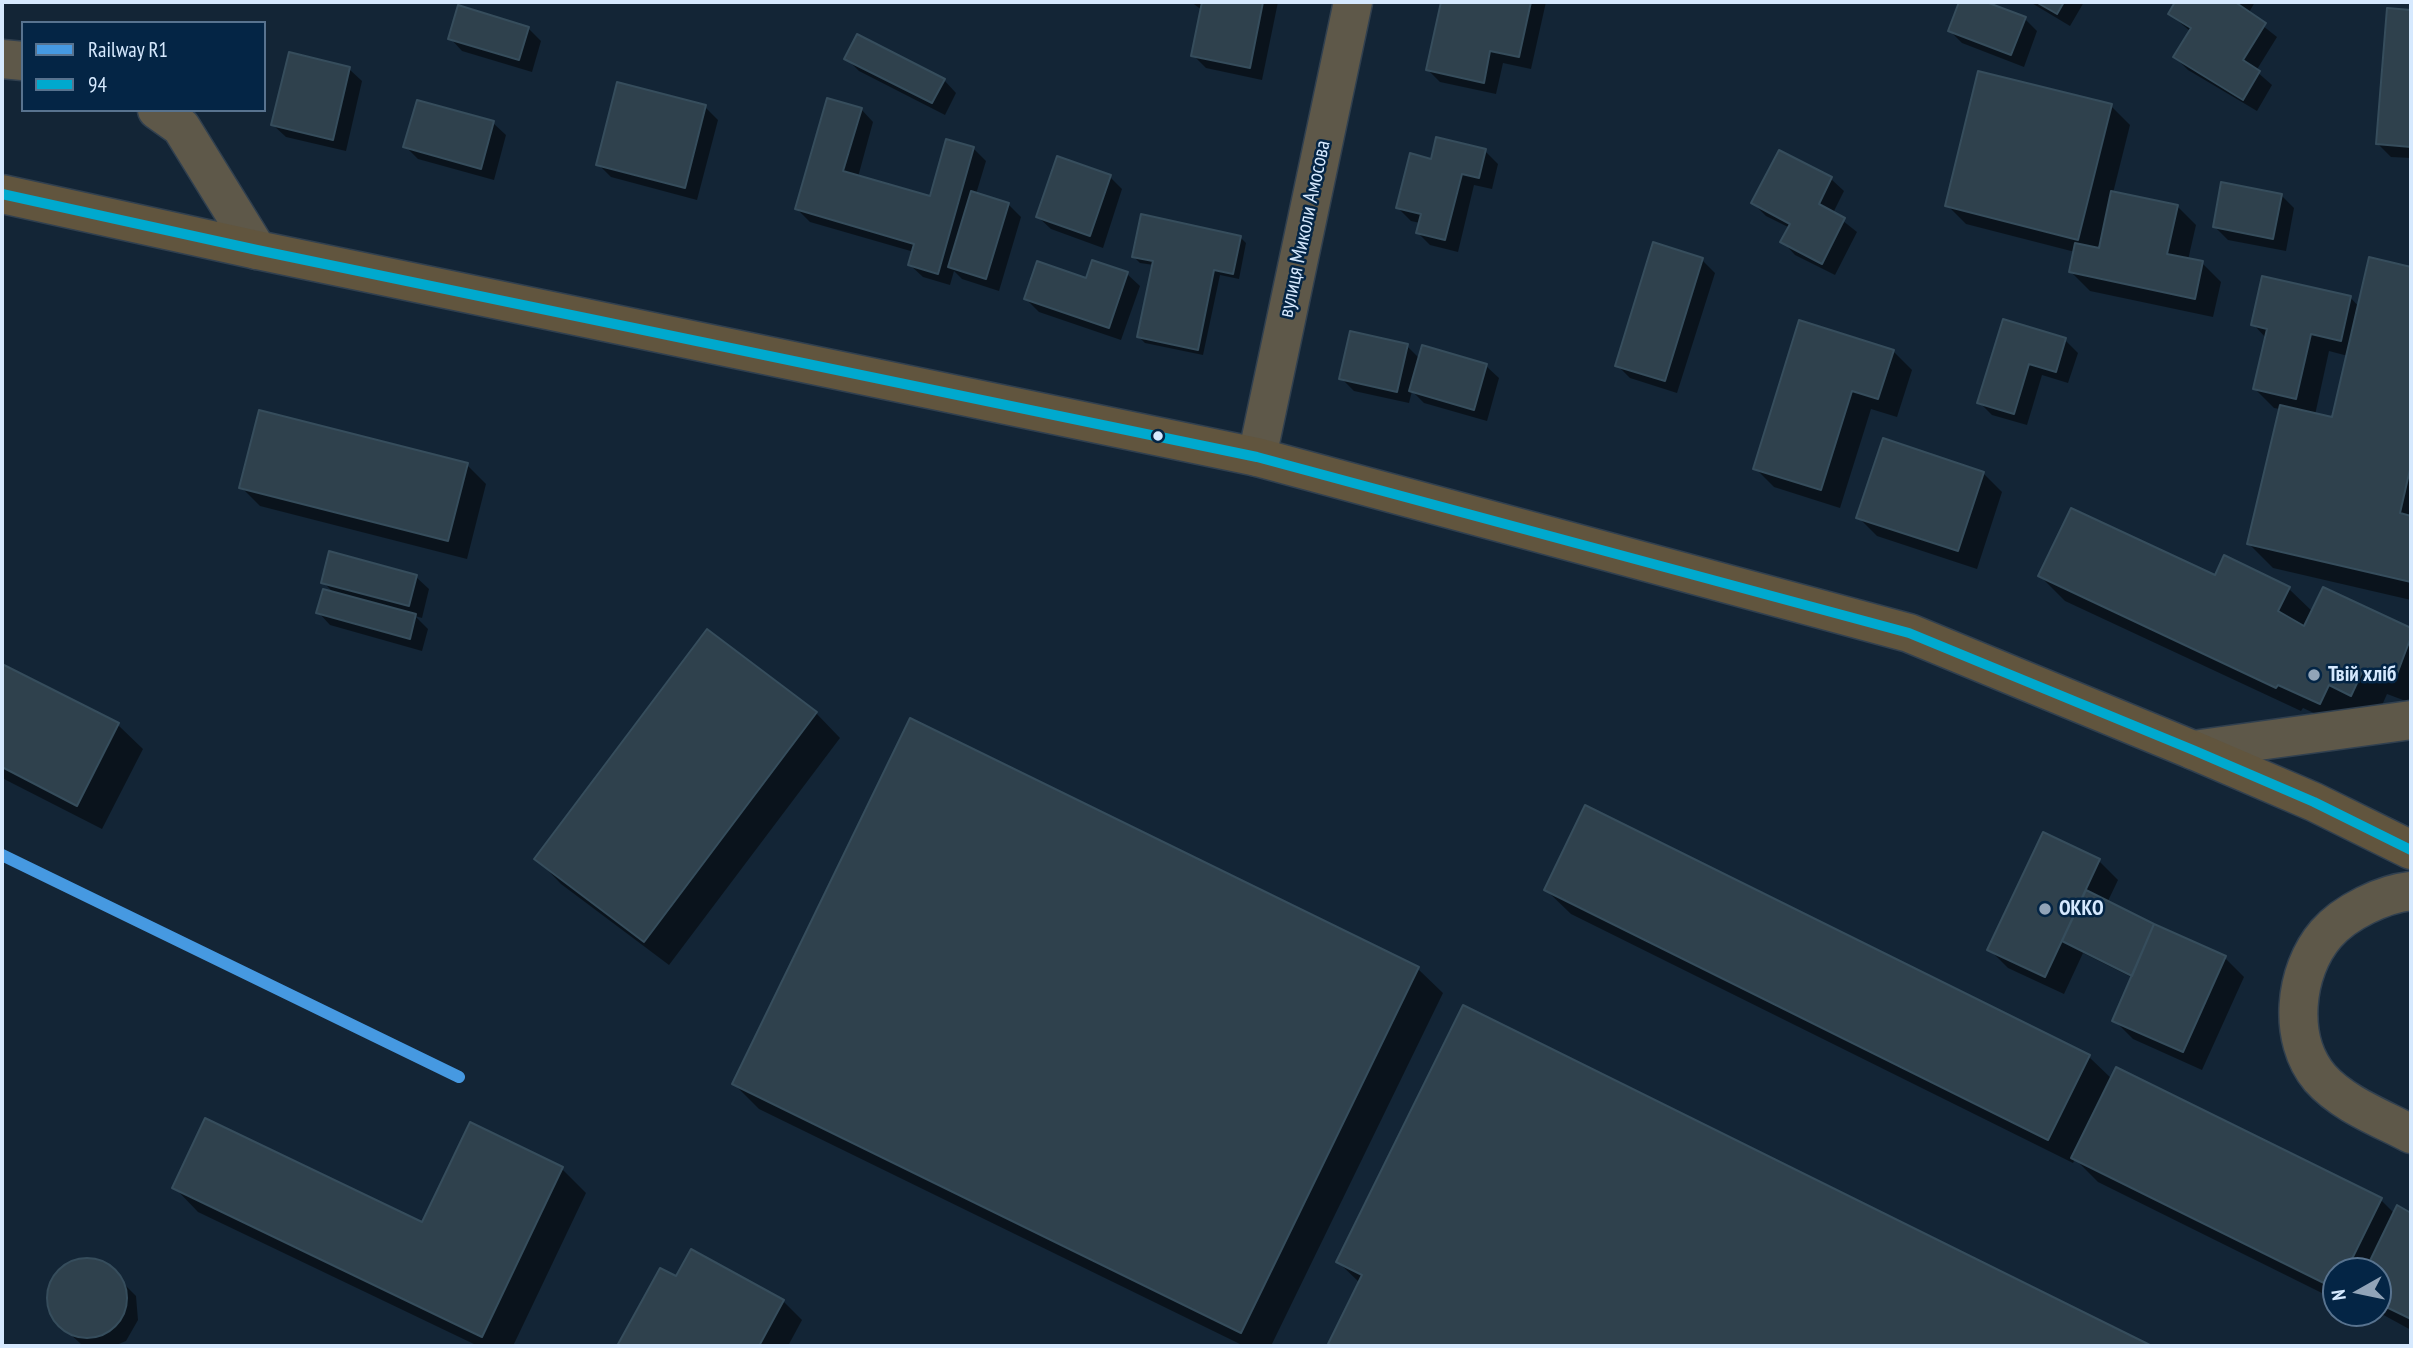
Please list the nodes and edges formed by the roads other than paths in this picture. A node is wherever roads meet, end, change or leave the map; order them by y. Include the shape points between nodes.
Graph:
1 (1353, 2) edge
2 (2, 59) edge
3 (21, 61) edge
4 (161, 112) edge
5 (2, 194) edge
6 (257, 250) junction
7 (1256, 457) junction
8 (2411, 720) edge
9 (2193, 750) junction
10 (2411, 850) edge
11 (2411, 891) edge
12 (2411, 1134) edge

1 - 7 street, вулиця Миколи Амосова
2 - 3 street
4 - 6 street via 181,127
5 - 6 highway
6 - 7 highway
7 - 9 highway via 1909,633
8 - 9 street
9 - 10 highway
11 - 12 street via 2395,893 2354,912 2327,933 2306,967 2298,1007 2302,1040 2319,1077 2343,1097

